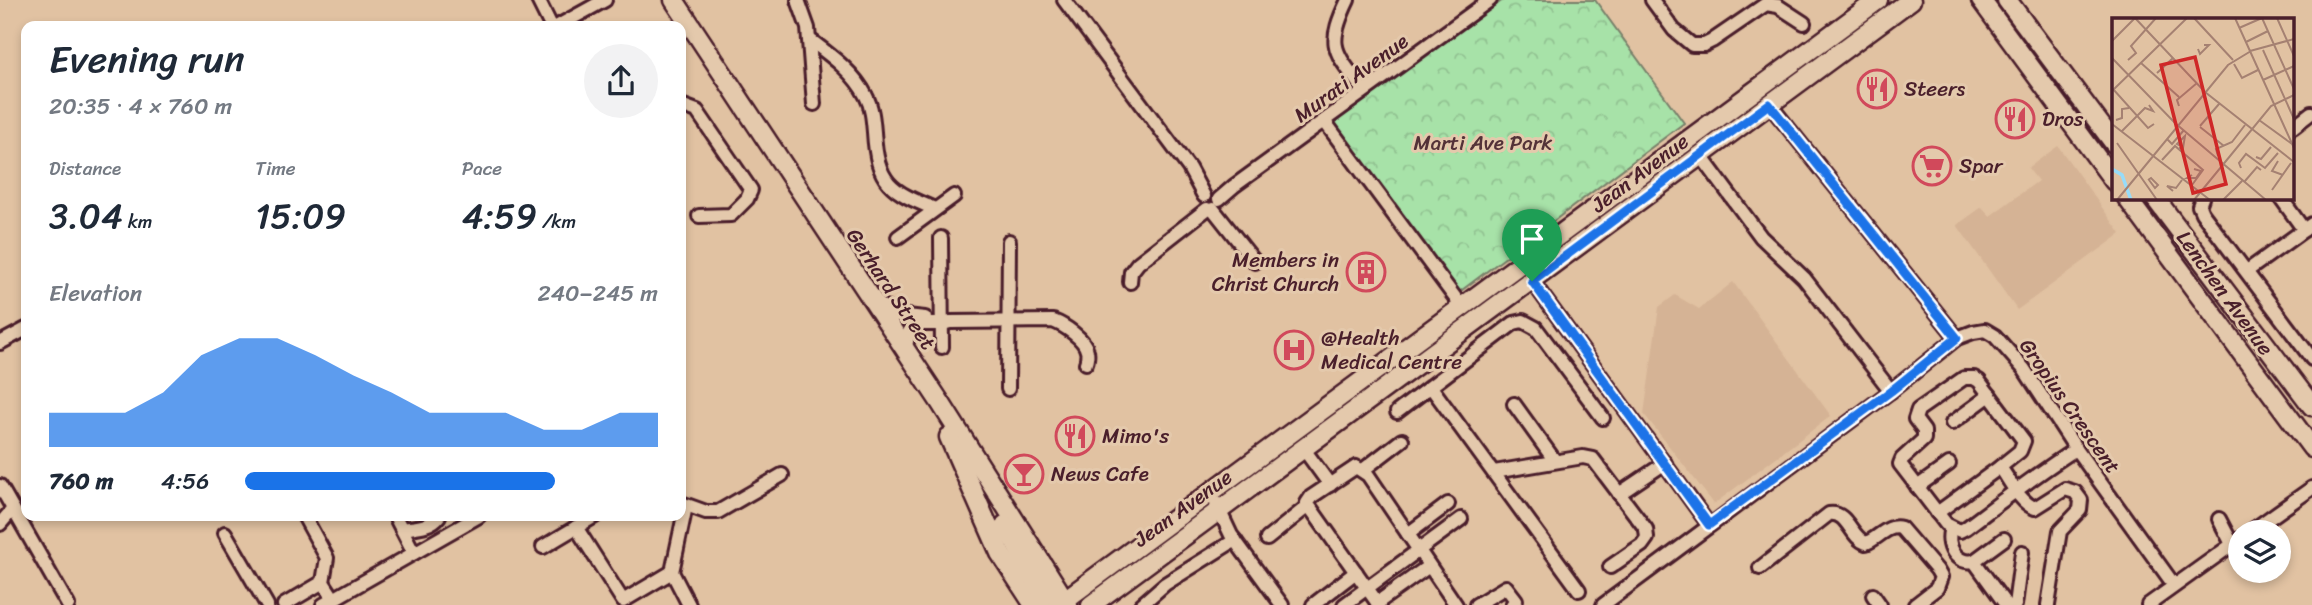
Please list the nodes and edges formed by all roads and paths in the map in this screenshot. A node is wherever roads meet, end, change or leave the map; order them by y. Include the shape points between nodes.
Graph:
1 (538, 0) edge
2 (605, 0) edge
3 (662, 0) edge
4 (674, 0) edge
5 (1064, 0) edge
6 (1348, 0) edge
7 (1490, 0) edge
8 (1652, 0) edge
9 (1878, 0) edge
10 (1911, 0) edge
11 (1981, 0) edge
12 (2007, 0) edge
13 (804, 1) edge
14 (555, 21) edge
15 (568, 21) edge
16 (677, 21) edge
17 (1804, 23) dead end
18 (686, 34) edge
19 (809, 39) junction
20 (1823, 64) junction
21 (1784, 70) junction
22 (1364, 91) junction
23 (814, 104) dead end
24 (1769, 104) junction
25 (686, 107) edge
26 (2311, 113) edge
27 (1325, 122) junction
28 (2294, 126) edge
29 (2112, 140) edge
30 (1701, 156) junction
31 (2112, 178) edge
32 (954, 196) dead end
33 (2128, 200) edge
34 (2157, 200) edge
35 (2201, 200) edge
36 (2283, 200) edge
37 (1210, 203) junction
38 (935, 209) junction
39 (699, 216) dead end
40 (2308, 227) edge
41 (898, 237) dead end
42 (941, 238) dead end
43 (1009, 241) dead end
44 (1255, 262) dead end
45 (2247, 271) junction
46 (1532, 281) junction
47 (1130, 282) dead end
48 (871, 299) junction
49 (1462, 307) junction
50 (914, 321) junction
51 (945, 321) junction
52 (1008, 321) junction
53 (21, 331) edge
54 (1957, 338) junction
55 (0, 343) edge
56 (942, 347) dead end
57 (905, 351) junction
58 (2310, 352) edge
59 (1086, 363) dead end
60 (1431, 387) junction
61 (1008, 389) dead end
62 (1891, 391) junction
63 (1990, 395) junction
64 (1514, 404) dead end
65 (2312, 406) edge
66 (1397, 412) dead end
67 (1603, 418) dead end
68 (1952, 423) dead end
69 (1402, 440) dead end
70 (1303, 448) junction
71 (2312, 448) edge
72 (2076, 449) junction
73 (1555, 461) junction
74 (1665, 463) junction
75 (1949, 464) dead end
76 (2000, 467) junction
77 (1363, 470) junction
78 (1494, 472) junction
79 (782, 475) dead end
80 (1330, 485) junction
81 (0, 486) edge
82 (1917, 487) junction
83 (2312, 488) edge
84 (2017, 490) junction
85 (1209, 492) junction
86 (1619, 494) junction
87 (686, 505) edge
88 (1448, 505) dead end
89 (1308, 506) junction
90 (13, 509) junction
91 (1220, 510) junction
92 (1937, 513) junction
93 (1461, 519) dead end
94 (2219, 519) dead end
95 (2267, 520) edge
96 (307, 521) edge
97 (398, 521) edge
98 (433, 521) edge
99 (470, 521) edge
100 (586, 521) edge
101 (681, 521) edge
102 (0, 524) edge
103 (1709, 525) junction
104 (576, 527) junction
105 (1951, 528) junction
106 (402, 529) junction
107 (2228, 531) edge
108 (225, 533) dead end
109 (1408, 534) junction
110 (1267, 539) dead end
111 (2004, 539) dead end
112 (1235, 540) junction
113 (543, 547) dead end
114 (2228, 548) edge
115 (1419, 550) junction
116 (2022, 552) dead end
117 (414, 553) junction
118 (1974, 561) junction
119 (1429, 566) junction
120 (1610, 567) dead end
121 (1760, 568) dead end
122 (672, 572) junction
123 (1356, 572) junction
124 (323, 582) junction
125 (2174, 585) junction
126 (1367, 588) junction
127 (1579, 590) dead end
128 (328, 602) edge
129 (624, 603) edge
130 (1060, 604) edge
131 (1378, 604) edge
132 (68, 605) edge
133 (267, 605) edge
134 (284, 605) edge
135 (689, 605) edge
136 (1034, 605) edge
137 (1091, 605) edge
138 (1141, 605) edge
139 (1282, 605) edge
140 (1313, 605) edge
141 (1344, 605) edge
142 (1456, 605) edge
143 (1476, 605) edge
144 (1512, 605) edge
145 (1603, 605) edge
146 (1915, 605) edge
147 (2006, 605) edge
148 (2015, 605) edge
149 (2048, 605) edge
150 (2148, 605) edge

1 - 14 street
2 - 15 street
3 - 16 main road, Gerhard Street
4 - 48 main road, Gerhard Street
5 - 37 street
6 - 22 street via 1335,32 1335,49
7 - 22 street, Murati Avenue
8 - 17 street via 1692,45 1712,41 1766,4 1778,6
9 - 21 main road, Jean Avenue
10 - 20 main road, Jean Avenue
11 - 31 main road
12 - 29 main road
13 - 19 street
18 - 136 main road, Gerhard Street via 933,404 1000,553
19 - 23 street
19 - 38 street via 843,66 867,97 875,155 887,181 903,196
20 - 21 main road via 1814,58
20 - 24 main road, Jean Avenue
21 - 49 main road, Jean Avenue
22 - 27 street, Murati Avenue
24 - 30 main road, Jean Avenue
24 - 54 street
25 - 39 street via 697,111 751,190 731,215
26 - 28 street
27 - 37 street, Murati Avenue
27 - 49 street
30 - 46 main road, Jean Avenue
30 - 62 street via 1761,237 1804,278
32 - 38 street
33 - 71 main road, Lenchen Avenue
34 - 65 main road, Lenchen Avenue
35 - 45 street via 2202,212
36 - 40 street
37 - 44 street
37 - 47 street, Murati Avenue via 1138,263
38 - 41 street
40 - 45 street
42 - 51 street
43 - 52 street
45 - 58 street
46 - 70 main road, Jean Avenue
46 - 74 street
48 - 50 street
48 - 57 main road, Gerhard Street
49 - 85 main road, Jean Avenue
50 - 51 street
50 - 57 street
51 - 52 street
51 - 56 street
52 - 59 street via 1063,325 1087,349
52 - 61 street
53 - 55 street
54 - 62 street, Gropius Crescent
54 - 72 street, Gropius Crescent via 1990,331 2024,369
57 - 130 main road, Gerhard Street
60 - 66 street
60 - 67 street via 1522,321 1536,328
60 - 78 street
62 - 103 street, Gropius Crescent
63 - 68 street
63 - 76 street via 2024,441 2021,451
63 - 82 street via 1979,381 1965,378 1918,410 1915,419 1924,439 1900,464
64 - 73 street
69 - 77 street
70 - 80 street
70 - 91 main road, Jean Avenue
72 - 84 street
72 - 125 street, Gropius Crescent
73 - 78 street
73 - 86 street via 1591,458
74 - 86 street
74 - 103 street
75 - 82 street
76 - 84 street
76 - 92 street
77 - 80 street via 1356,467
77 - 109 street
78 - 127 street
79 - 87 street via 718,512
80 - 89 street via 1309,499
81 - 90 street
82 - 92 street
83 - 95 street
84 - 105 street via 1966,528
84 - 149 street via 2035,508 2065,489 2081,500 2080,510 2060,531
85 - 91 street
85 - 130 main road, Jean Avenue
86 - 120 street via 1646,529 1647,538
88 - 109 street
89 - 110 street
89 - 123 street
90 - 102 street
90 - 132 street
91 - 112 street
91 - 137 main road, Jean Avenue
92 - 105 street
93 - 115 street
94 - 107 street
96 - 124 street via 327,558
97 - 106 street
98 - 106 street
99 - 117 street
100 - 104 street
101 - 122 street
103 - 145 street, Gropius Crescent
104 - 113 street
104 - 129 street
105 - 118 street via 1949,544 1961,560
106 - 117 street
108 - 133 street
109 - 115 street
111 - 118 street
112 - 138 street via 1165,584
112 - 139 street
114 - 125 street
115 - 119 street
115 - 126 street
116 - 148 street
117 - 128 street
118 - 147 street
119 - 131 street
119 - 142 street
121 - 146 street via 1829,514 1842,516 1866,544 1897,527 1941,577 1937,588
122 - 129 street
122 - 135 street
123 - 126 street
123 - 140 street
124 - 128 street
124 - 134 street
125 - 150 street
126 - 131 street
126 - 141 street
143 - 144 street via 1506,587 1516,596

